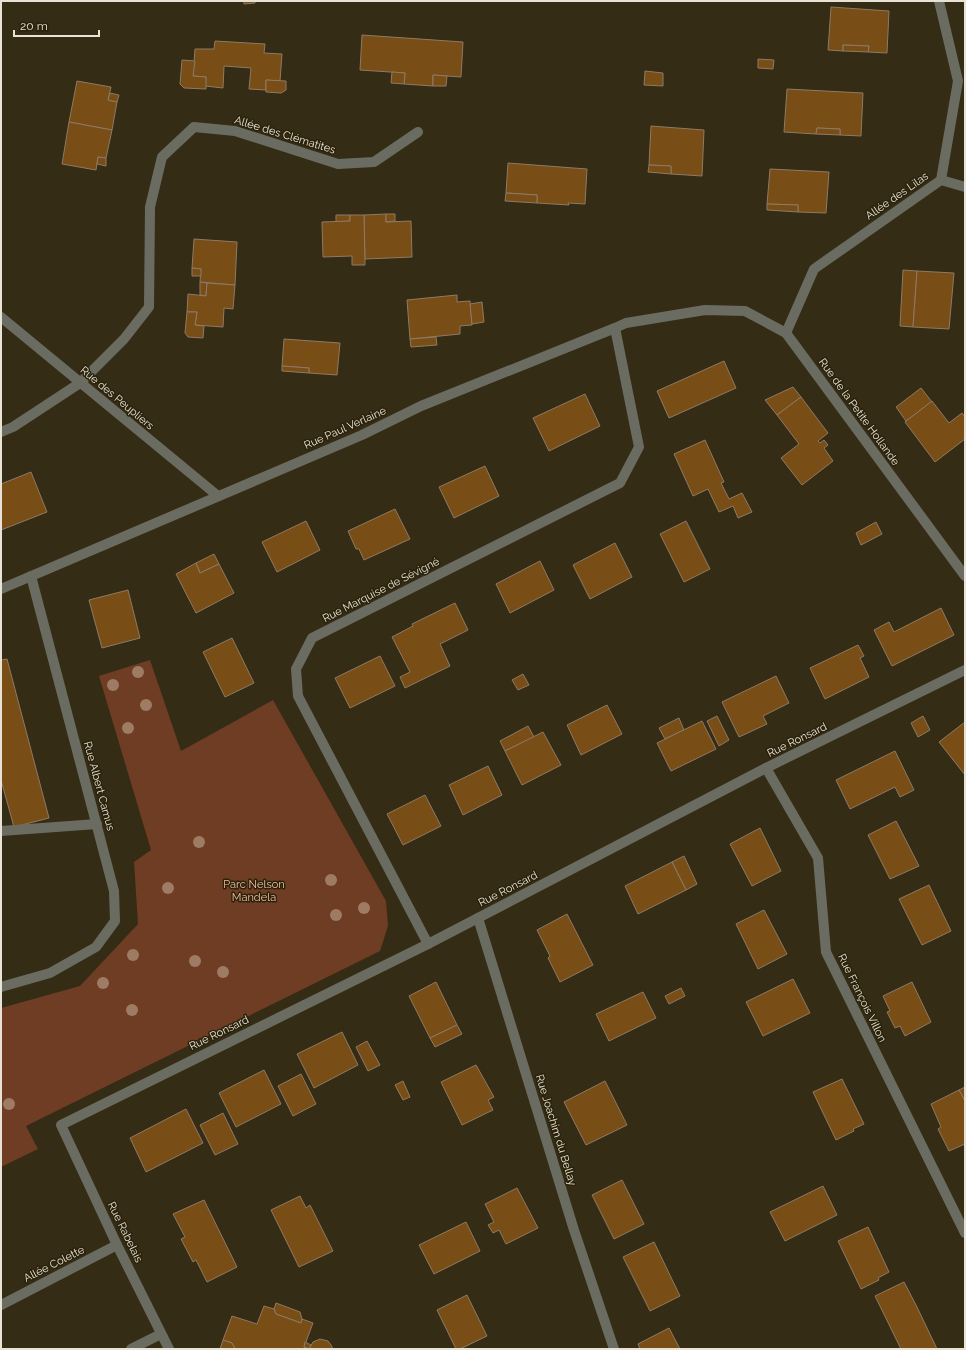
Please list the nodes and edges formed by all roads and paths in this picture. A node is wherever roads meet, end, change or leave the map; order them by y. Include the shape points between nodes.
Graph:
1 (939, 1) edge
2 (418, 132) dead end
3 (941, 180) junction
4 (965, 187) edge
5 (705, 310) joint
6 (1, 318) edge
7 (615, 328) junction
8 (786, 333) junction
9 (80, 383) junction
10 (1, 432) edge
11 (218, 496) junction
12 (31, 576) junction
13 (965, 576) edge
14 (1, 589) edge
15 (965, 670) edge
16 (766, 768) junction
17 (97, 824) junction
18 (1, 831) edge
19 (478, 918) junction
20 (428, 944) junction
21 (1, 987) edge
22 (61, 1125) joint
23 (965, 1233) edge
24 (117, 1245) junction
25 (1, 1305) edge
26 (162, 1334) junction
27 (131, 1349) edge
28 (169, 1349) edge
29 (614, 1349) edge

1 - 3 street, Allée des Lilas via 958,81
2 - 9 street, Allée des Clématites via 374,162 338,164 235,131 194,127 162,158 150,207 149,307 124,339
3 - 4 street
3 - 8 street, Allée des Lilas via 814,269
5 - 7 street, Rue Paul Verlaine via 626,323
5 - 8 street, Rue de la Petite Hollande via 745,311
6 - 9 street, Rue des Peupliers
7 - 11 street, Rue Paul Verlaine via 421,406 362,435
7 - 20 street, Rue Marquise de Sévigné via 639,447 620,483 312,638 296,669 298,696
8 - 13 street, Rue de la Petite Hollande
9 - 10 street, Allée des Clématites via 13,427
9 - 11 street, Rue des Peupliers
11 - 12 street, Rue Paul Verlaine
12 - 14 street, Rue Paul Verlaine
12 - 17 street, Rue Albert Camus
15 - 16 street, Rue Ronsard
16 - 19 street, Rue Ronsard
16 - 23 street, Rue François Villon via 818,858 826,952
17 - 18 street
17 - 21 street, Rue Albert Camus via 114,891 115,921 96,947 50,973
19 - 20 street, Rue Ronsard
19 - 29 street, Rue Joachim du Bellay via 574,1230
20 - 22 street, Rue Ronsard
22 - 24 street, Rue Rabelais
24 - 25 street, Allée Colette
24 - 26 street, Rue Rabelais
26 - 27 street
26 - 28 street, Rue Rabelais

